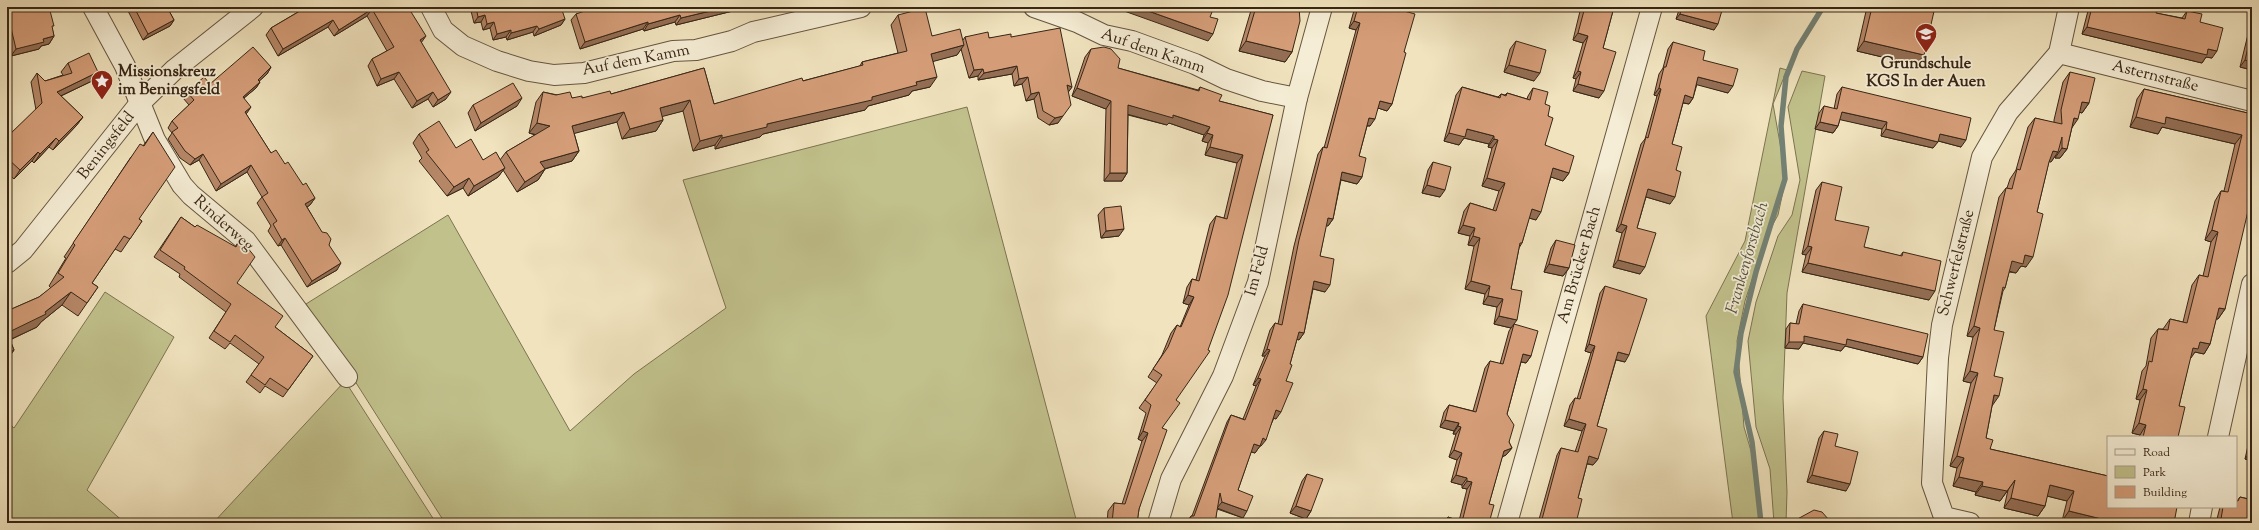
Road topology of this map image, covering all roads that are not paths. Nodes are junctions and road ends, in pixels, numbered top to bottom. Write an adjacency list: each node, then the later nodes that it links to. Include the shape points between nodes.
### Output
1 (93, 7): 12 (street, Rinderweg, via 125,66)
2 (253, 7): 12 (street, Beningsfeld, via 175,69)
3 (431, 7): 4 (street, Auf dem Kamm, via 443,30 463,46 528,71 554,75 584,73 673,52 696,50 732,41 753,32)
4 (861, 7)
5 (1034, 7): 10 (street, Auf dem Kamm, via 1077,22 1104,35 1132,41 1195,64 1226,79 1262,91)
6 (1322, 7): 10 (street, Im Feld)
7 (1652, 7): 19 (street, Am Brücker Bach)
8 (2069, 7): 9 (street, Schwerfelstraße)
9 (2058, 53): 11 (street, Asternstraße); 20 (street, Schwerfelstraße, via 2008,112 1982,157 1942,325 1932,483 1944,517)
10 (1297, 98): 18 (street, Im Feld, via 1258,282 1223,376 1171,479)
11 (2252, 101)
12 (140, 103): 13 (street, Beningsfeld, via 23,250); 15 (street, Rinderweg, via 155,140 182,185 246,241)
13 (7, 263)
14 (2252, 284): 16 (street)
15 (347, 377)
16 (2218, 436)
17 (2202, 508): 21 (street)
18 (1158, 523)
19 (1507, 523)
20 (1970, 523)
21 (2199, 523)

